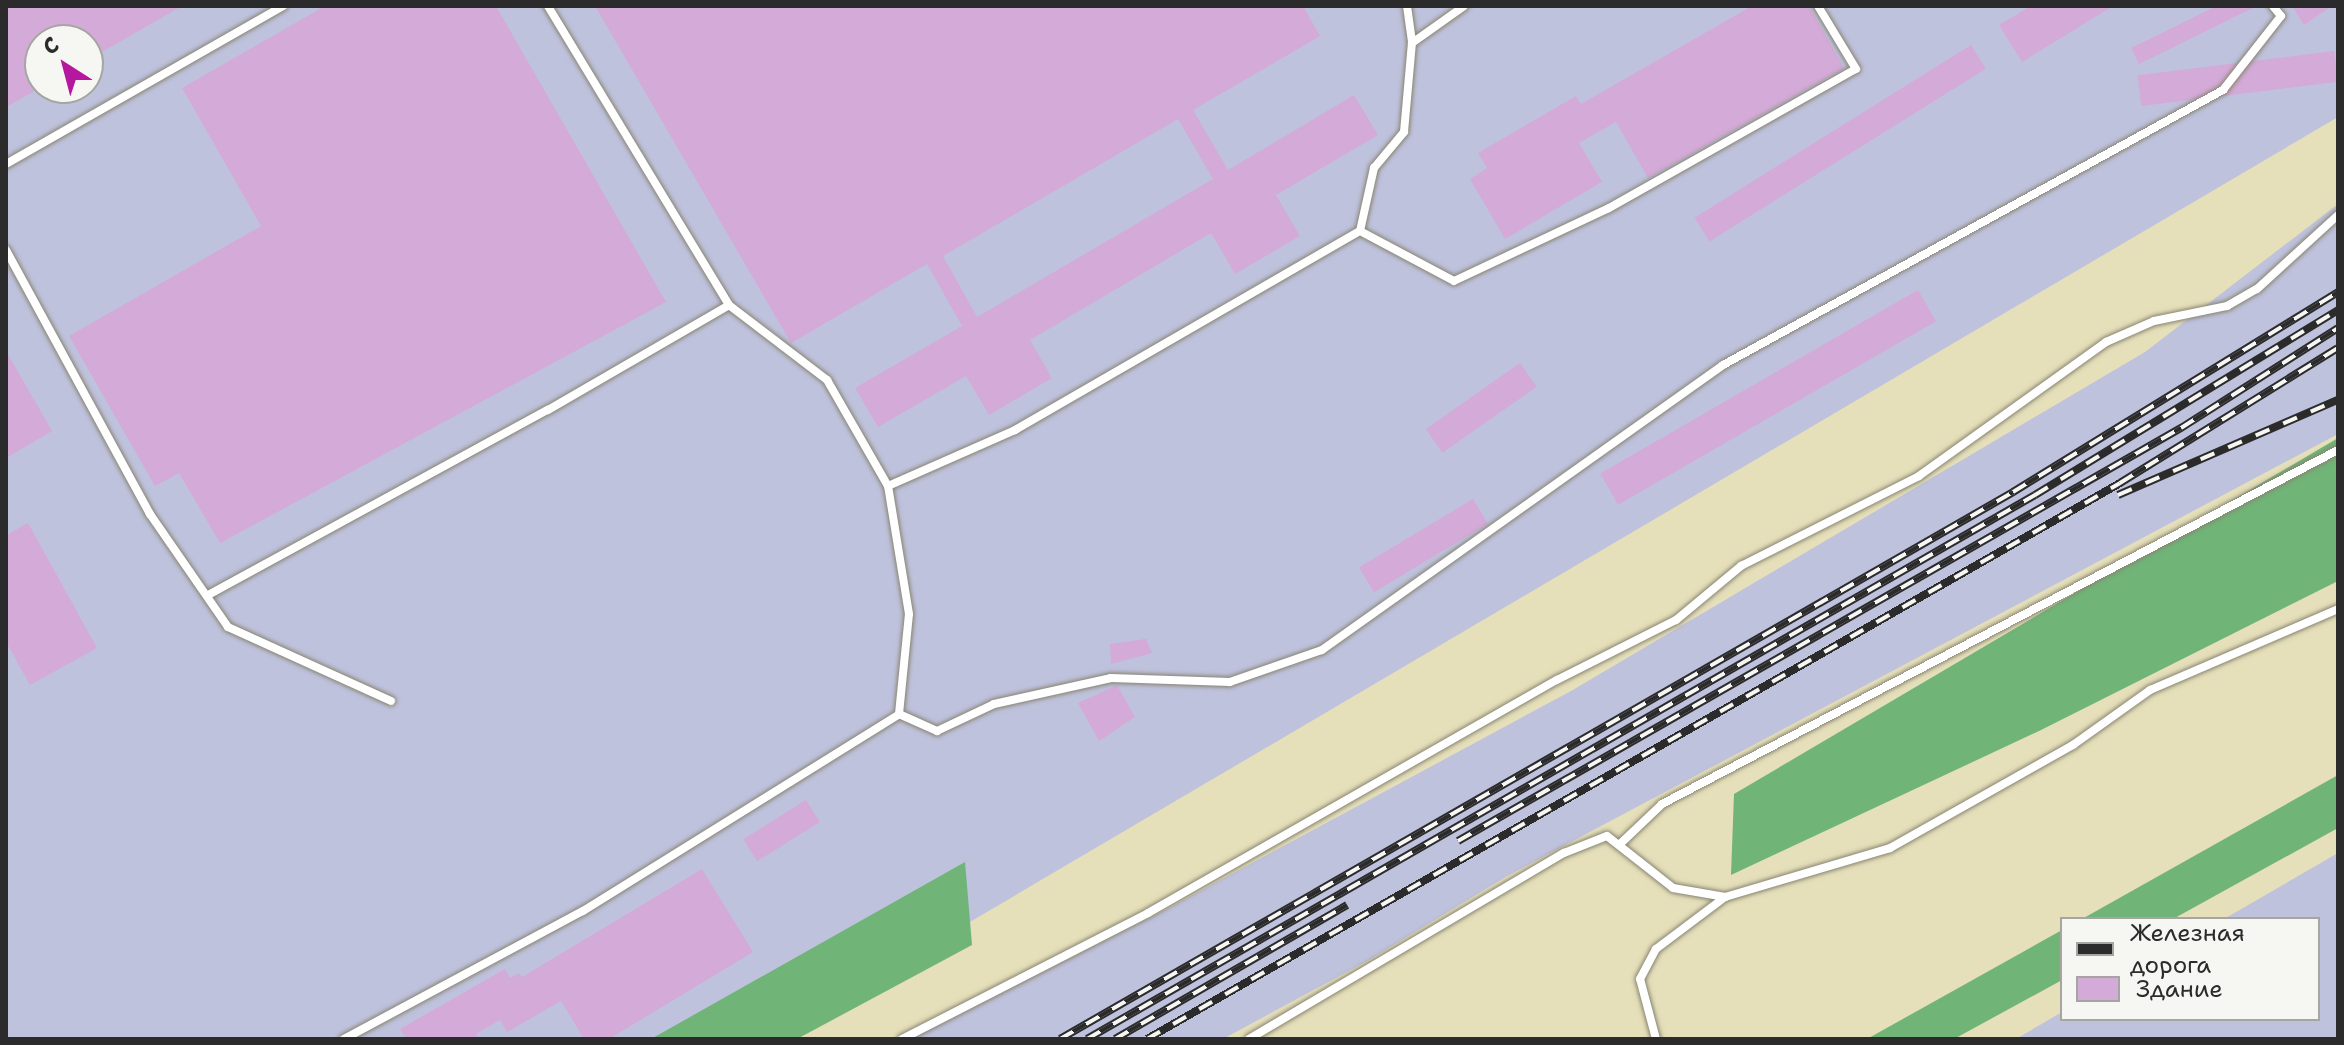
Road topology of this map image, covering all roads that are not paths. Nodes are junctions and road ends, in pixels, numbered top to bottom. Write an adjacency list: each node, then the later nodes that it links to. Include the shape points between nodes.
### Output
1 (283, 6): 8 (lane)
2 (548, 6): 12 (lane)
3 (1407, 6): 7 (lane)
4 (1464, 6): 7 (lane)
5 (1818, 6): 10 (lane, via 1856,69 1609,208 1454,281)
6 (2273, 6): 18 (lane, via 2281,16 2223,90 1723,365 1322,650 1230,682 1111,678 994,704 937,731)
7 (1412, 43): 10 (lane, via 1404,132 1374,168)
8 (6, 164)
9 (2338, 215): 22 (lane, via 2257,289 2227,306 2154,321 2106,342 1919,476 1741,566 1676,620 1557,680 1148,913)
10 (1360, 231): 14 (lane, via 1015,430)
11 (6, 250): 15 (lane, via 150,514)
12 (729, 305): 14 (lane, via 827,380); 15 (lane)
13 (2338, 450): 19 (lane, via 1662,804)
14 (888, 486): 18 (lane, via 909,614)
15 (208, 595): 17 (lane, via 228,627)
16 (2338, 609): 20 (lane, via 2150,690 2073,745 1890,848)
17 (391, 701)
18 (899, 714): 21 (lane, via 583,911)
19 (1619, 845): 20 (lane, via 1673,888); 23 (lane, via 1607,836 1564,853)
20 (1725, 897): 24 (lane, via 1656,949 1640,979)
21 (344, 1039)
22 (902, 1039)
23 (1249, 1039)
24 (1656, 1039)

